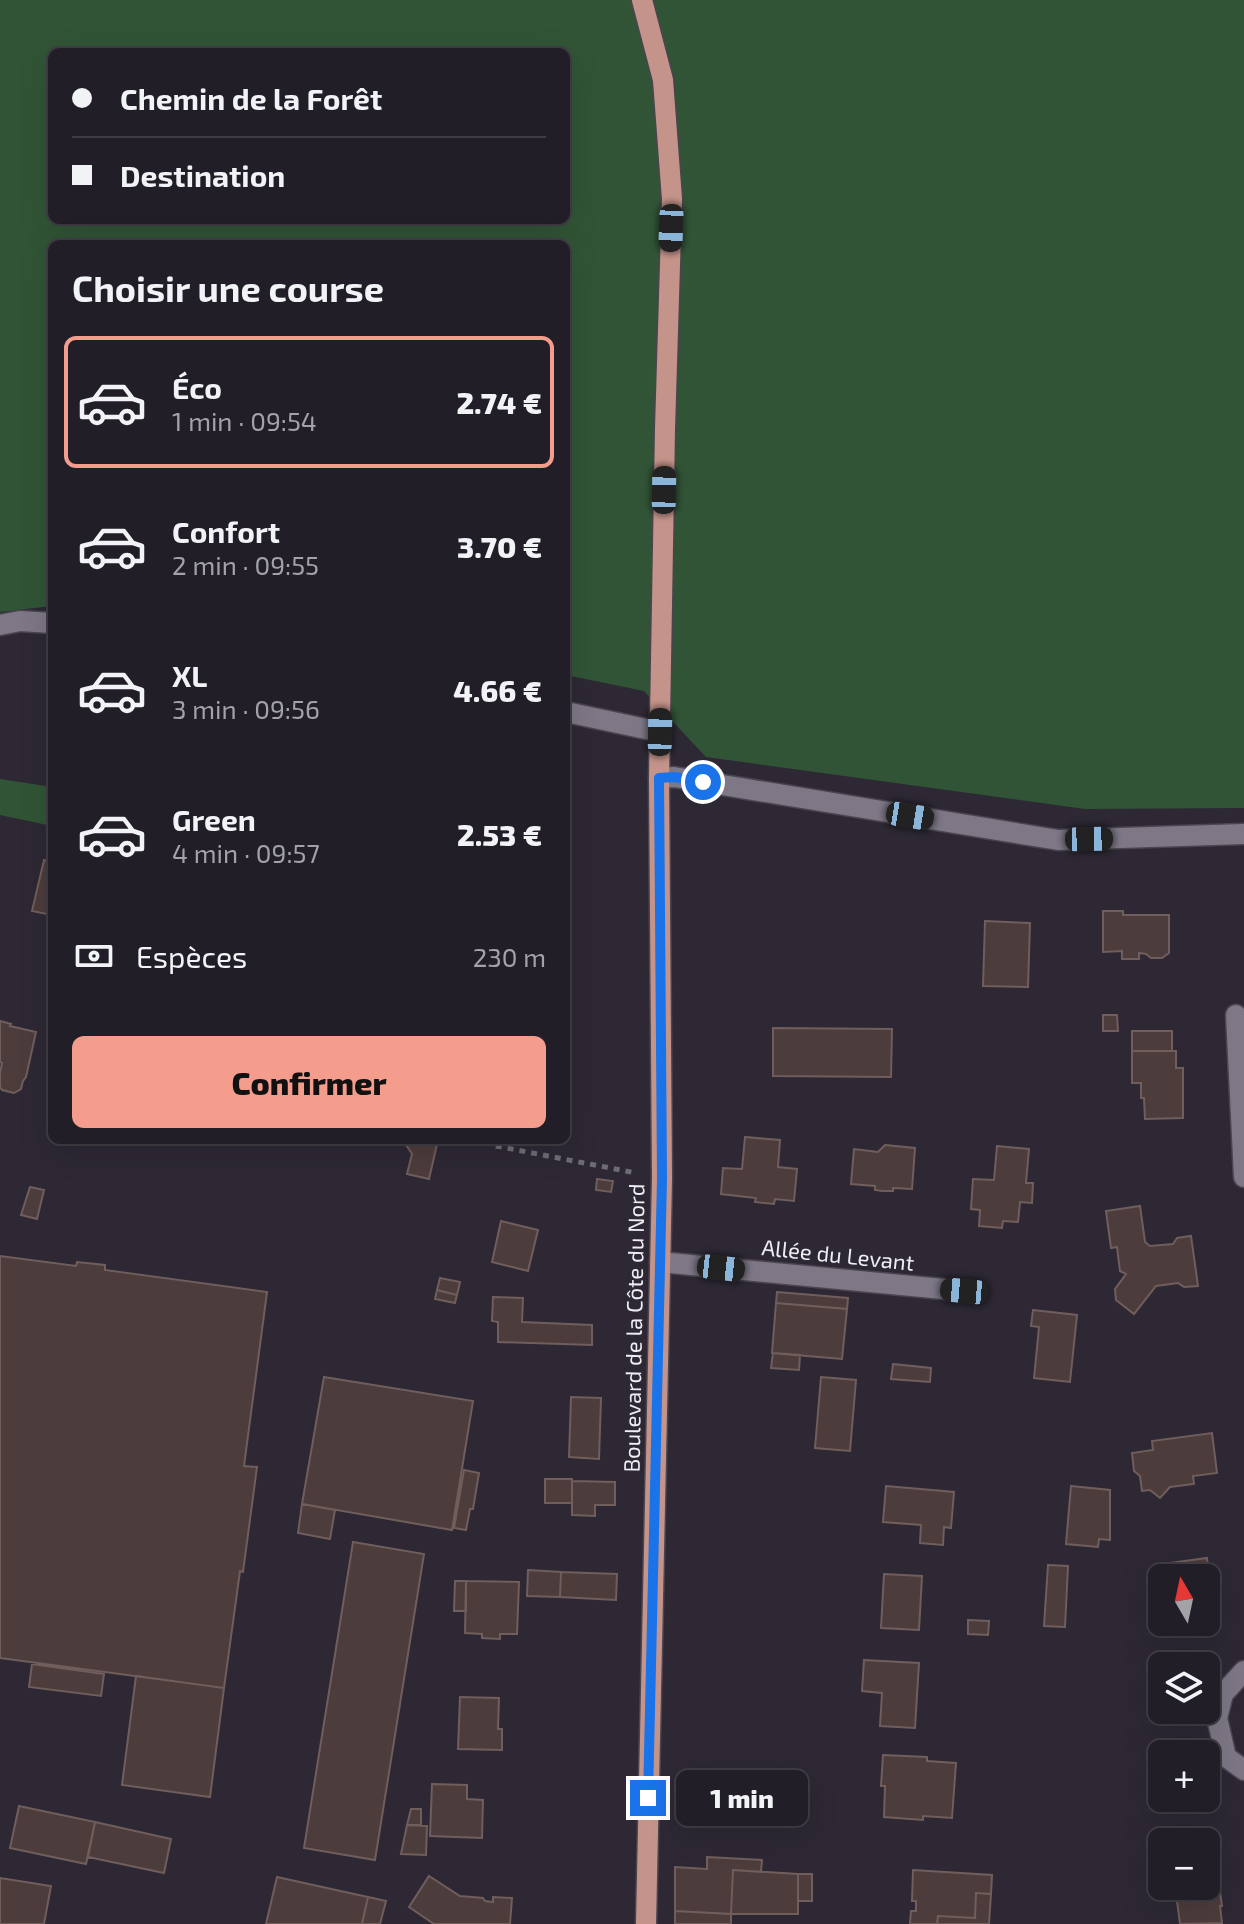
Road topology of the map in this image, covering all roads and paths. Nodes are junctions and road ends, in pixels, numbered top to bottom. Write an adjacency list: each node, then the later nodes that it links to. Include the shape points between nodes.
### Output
1 (642, 0): 5 (main road, Boulevard de la Côte du Nord, via 663,80 672,199)
2 (48, 623): 3 (street)
3 (0, 625)
4 (570, 713): 5 (street)
5 (660, 732): 6 (main road, Boulevard de la Côte du Nord)
6 (659, 778): 7 (street, via 1058,840); 11 (main road, Boulevard de la Côte du Nord)
7 (1244, 834)
8 (1236, 1015): 10 (street)
9 (490, 1144): 11 (path)
10 (1244, 1177)
11 (662, 1178): 12 (main road, Boulevard de la Côte du Nord)
12 (660, 1262): 13 (street, Allée du Levant); 16 (main road, Boulevard de la Côte du Nord)
13 (964, 1291)
14 (1244, 1671): 15 (street, via 1223,1694 1217,1718 1226,1757)
15 (1244, 1770)
16 (646, 1924)

